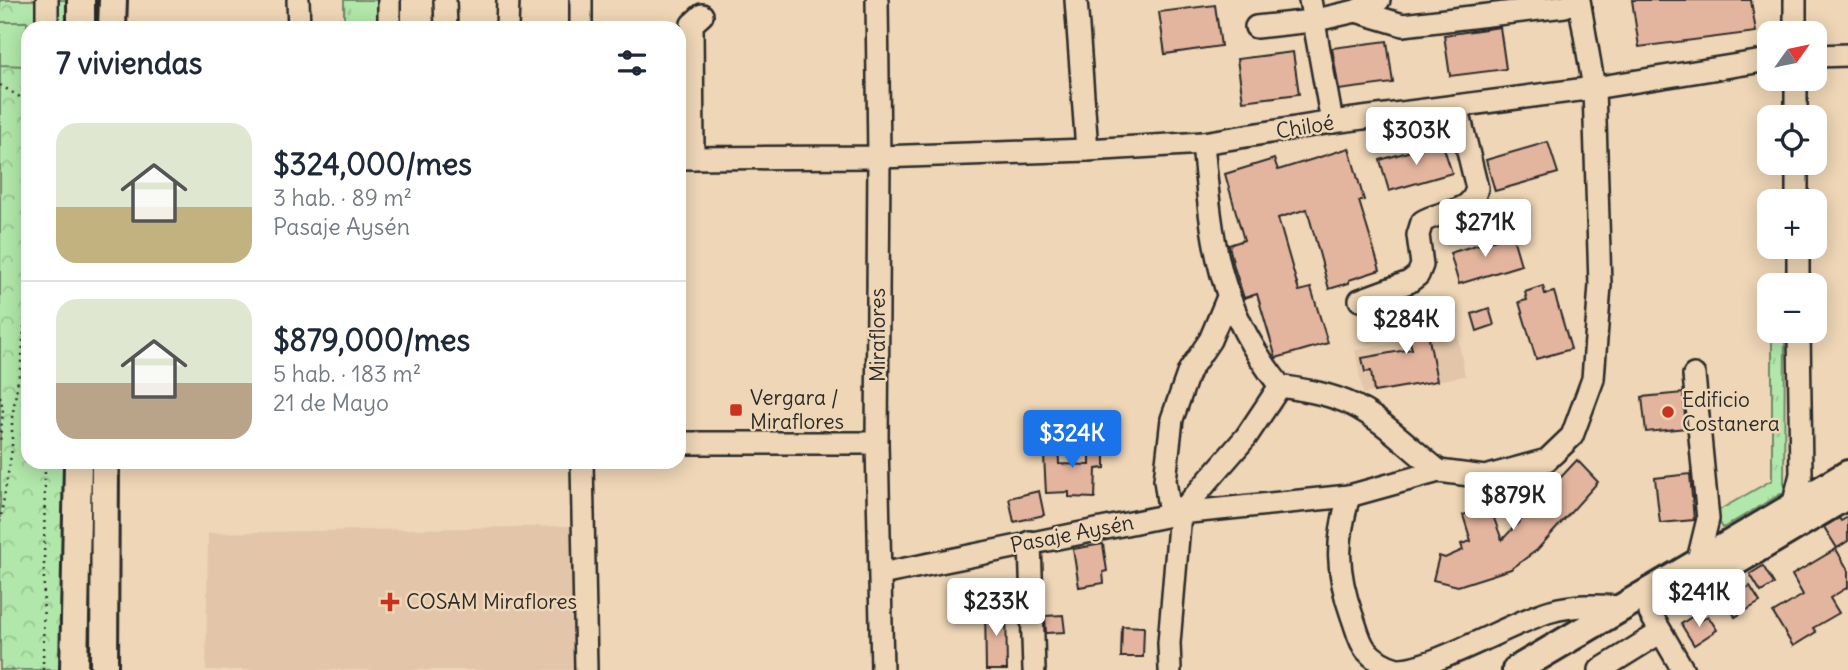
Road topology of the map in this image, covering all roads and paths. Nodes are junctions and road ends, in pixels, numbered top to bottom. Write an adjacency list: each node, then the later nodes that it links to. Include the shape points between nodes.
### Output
1 (47, 0): 17 (street)
2 (81, 0): 18 (main road)
3 (113, 0): 19 (main road)
4 (298, 0): 20 (street)
5 (389, 0): 21 (street)
6 (445, 0): 22 (street)
7 (508, 0): 23 (street)
8 (581, 0): 24 (street)
9 (877, 0): 37 (street, Miraflores)
10 (1076, 0): 36 (street)
11 (1379, 0): 15 (street)
12 (1579, 0): 15 (street, via 1565,6 1403,25); 31 (street)
13 (1795, 0): 25 (street)
14 (1311, 11): 15 (street); 26 (street); 34 (street)
15 (1356, 11)
16 (702, 15): 38 (street, via 692,24)
17 (47, 21)
18 (81, 21)
19 (112, 21)
20 (299, 21)
21 (389, 21)
22 (446, 21)
23 (508, 21)
24 (581, 21)
25 (1795, 21)
26 (1256, 27)
27 (1848, 55): 28 (street)
28 (1827, 56)
29 (1757, 62): 31 (street, Chiloé)
30 (0, 85): 32 (path)
31 (1594, 88): 33 (street, Chiloé); 53 (street, via 1599,298 1593,379 1572,436 1547,460 1485,477)
32 (21, 98)
33 (1457, 106): 34 (street, Chiloé); 40 (street, via 1477,188 1473,199 1463,208 1422,222 1418,235 1422,265 1414,279)
34 (1332, 122): 35 (street, Chiloé)
35 (1203, 143): 36 (street, Chiloé); 39 (street, via 1210,225)
36 (1087, 150): 37 (street, Chiloé)
37 (879, 157): 38 (street, Chiloé); 48 (street, Miraflores)
38 (686, 158)
39 (1228, 297): 44 (street, via 1239,325); 58 (street, via 1210,340 1189,372 1172,419 1165,470)
40 (1360, 300)
41 (1799, 343): 54 (street)
42 (21, 362): 60 (path)
43 (1694, 375): 59 (street)
44 (1280, 386): 53 (street, via 1351,404 1376,418); 58 (street, via 1246,437)
45 (0, 396): 46 (path)
46 (0, 442)
47 (686, 443): 48 (street)
48 (877, 443): 64 (street, Miraflores)
49 (46, 469): 66 (path)
50 (78, 469): 67 (main road)
51 (106, 469): 68 (main road)
52 (582, 469): 69 (street)
53 (1438, 471): 56 (street, Pasaje Aysén)
54 (1801, 474): 55 (street); 57 (street)
55 (1841, 485): 57 (main road); 65 (main road)
56 (1349, 496): 58 (street, Pasaje Aysén); 65 (street, via 1338,556 1346,599 1364,648 1379,662 1400,670 1433,664 1550,611 1584,605)
57 (1793, 506): 61 (main road)
58 (1175, 514): 62 (street, Pasaje Aysén); 72 (street)
59 (1708, 519): 61 (street); 63 (street)
60 (0, 522)
61 (1737, 540): 63 (main road)
62 (1030, 542): 64 (street, Pasaje Aysén); 71 (street)
63 (1697, 564): 65 (main road)
64 (881, 574): 70 (street, Miraflores)
65 (1646, 617): 73 (main road); 74 (main road); 75 (street); 76 (street)
66 (43, 670)
67 (74, 670)
68 (104, 670)
69 (586, 670)
70 (882, 670)
71 (1034, 670)
72 (1170, 670)
73 (1516, 670)
74 (1551, 670)
75 (1600, 670)
76 (1683, 670)

